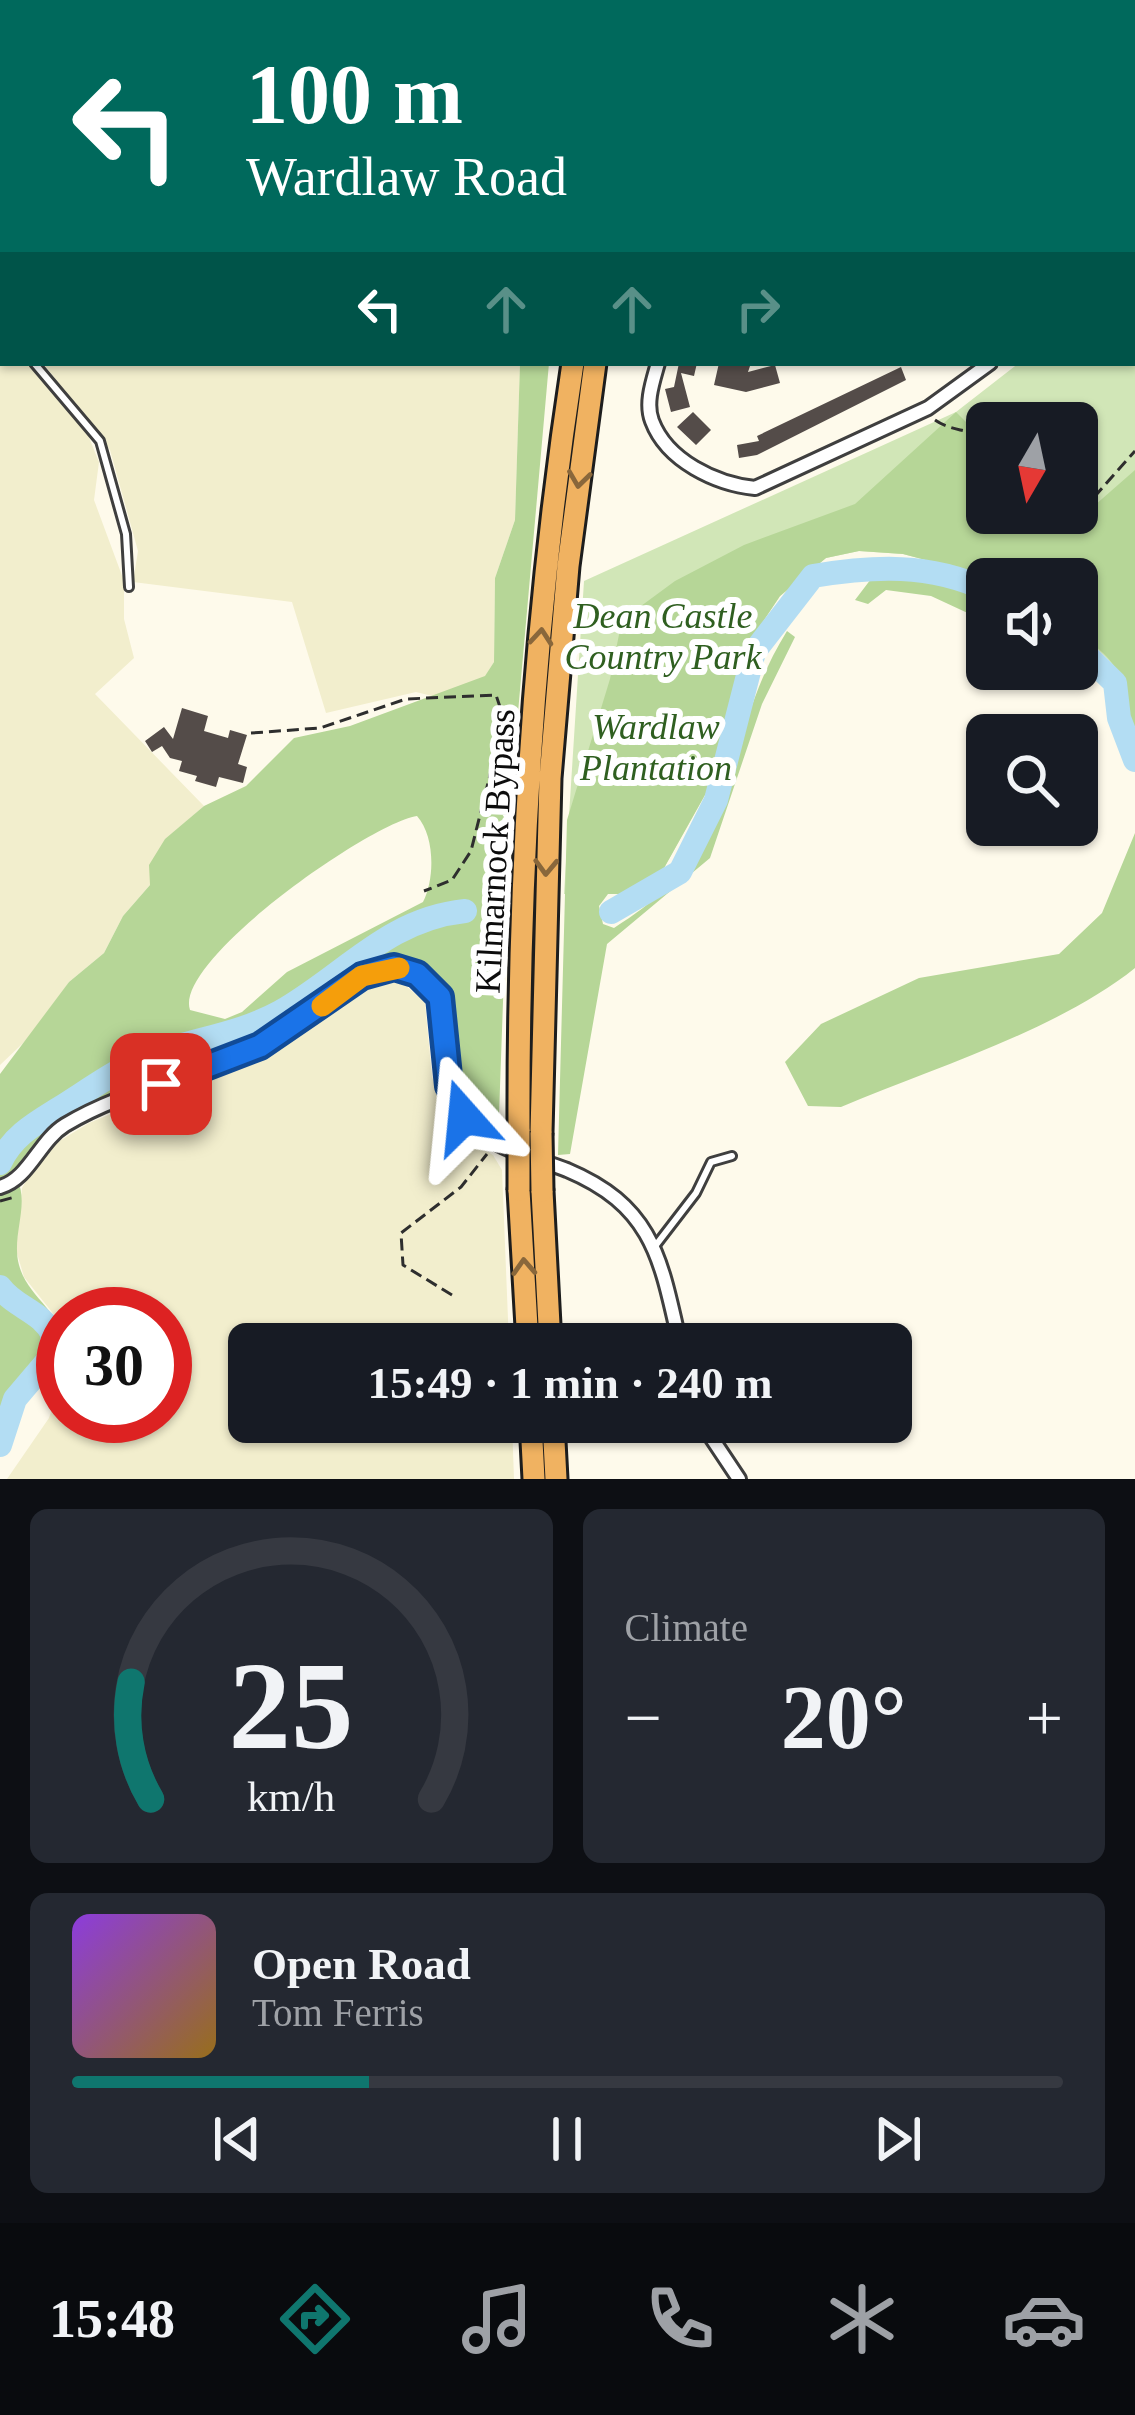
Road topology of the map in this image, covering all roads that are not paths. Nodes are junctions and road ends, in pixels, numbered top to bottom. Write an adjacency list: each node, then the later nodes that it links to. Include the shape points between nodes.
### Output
1 (37, 366): 10 (lane, via 100,441 125,534)
2 (558, 366): 9 (highway)
3 (573, 366): 9 (highway, Kilmarnock Bypass)
4 (595, 366): 8 (highway, Kilmarnock Bypass)
5 (604, 366): 8 (highway)
6 (657, 366): 7 (street, via 652,421 670,448 726,485 755,488 928,408)
7 (986, 366)
8 (589, 407): 11 (highway, Kilmarnock Bypass, one-way to 11, via 550,778)
9 (561, 447): 11 (highway, Kilmarnock Bypass, one-way to 9, via 525,821)
10 (129, 587)
11 (530, 1132): 14 (highway, Kilmarnock Bypass, bridge)
12 (732, 1156): 15 (lane, via 711,1162)
13 (0, 1187): 15 (street, via 58,1129 91,1110 260,1046 362,976 394,967 417,974 440,997 452,1096 472,1126 601,1190)
14 (531, 1191): 16 (highway, Kilmarnock Bypass, one-way to 14); 17 (highway, Kilmarnock Bypass)
15 (656, 1245): 18 (street)
16 (528, 1323)
17 (547, 1323)
18 (675, 1323)
19 (532, 1443): 22 (highway)
20 (554, 1443): 23 (highway)
21 (715, 1443): 24 (street)
22 (534, 1479)
23 (556, 1479)
24 (739, 1479)

